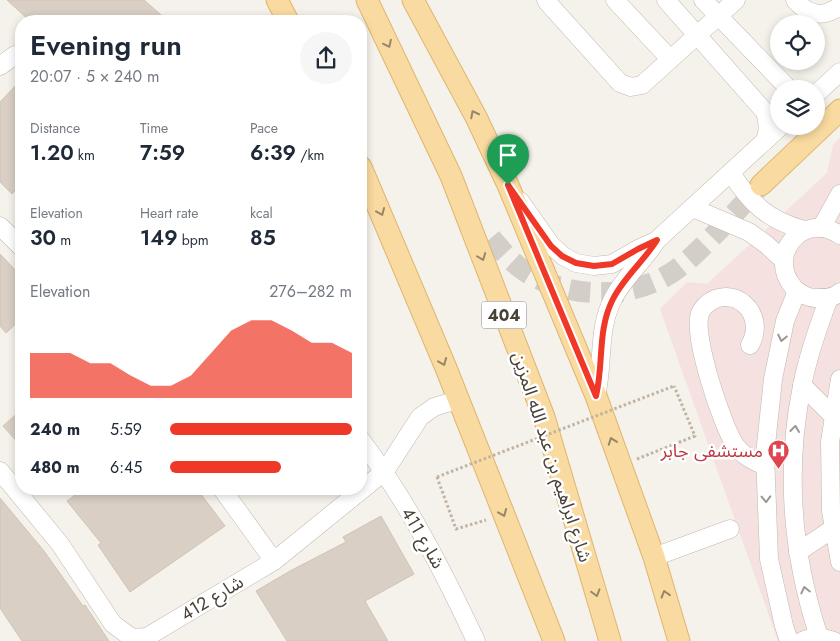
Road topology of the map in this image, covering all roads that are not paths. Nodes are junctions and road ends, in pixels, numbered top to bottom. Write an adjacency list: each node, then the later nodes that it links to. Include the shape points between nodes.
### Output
1 (277, 0): 11 (main road)
2 (368, 0): 24 (main road, شارع ابراهيم بن عبد الله المزين / 404, one-way to 24)
3 (413, 0): 26 (main road, one-way to 3, via 476,117)
4 (546, 0): 15 (street, via 620,84 630,87 642,85)
5 (615, 0): 15 (street)
6 (666, 0): 13 (street)
7 (703, 0): 12 (street)
8 (736, 0): 12 (street)
9 (796, 0): 10 (street, via 813,13 826,14)
10 (840, 6)
11 (285, 15)
12 (718, 16): 13 (street); 18 (street)
13 (698, 35): 15 (street); 22 (street, via 765,112 768,122)
14 (15, 55): 16 (street)
15 (670, 60)
16 (0, 66)
17 (840, 72): 19 (street)
18 (780, 80)
19 (825, 86)
20 (840, 110): 27 (main road)
21 (771, 135): 22 (street)
22 (765, 141): 23 (street)
23 (731, 173): 29 (street); 31 (street, via 751,202 763,212 776,220)
24 (451, 176): 33 (main road); 64 (main road, شارع ابراهيم بن عبد الله المزين / 404, one-way to 64, via 544,418)
25 (367, 181): 43 (main road, one-way to 43)
26 (508, 185): 34 (street, via 551,246 576,263 612,264); 42 (main road)
27 (761, 185)
28 (840, 194): 31 (street)
29 (692, 208): 34 (street); 36 (street, via 749,232)
30 (0, 226): 35 (street)
31 (813, 229): 32 (street, via 834,231); 36 (street, via 794,238)
32 (840, 235)
33 (491, 238)
34 (657, 240): 42 (street, via 648,255 621,284 606,314)
35 (15, 241)
36 (783, 260): 37 (street, via 789,282)
37 (797, 291): 38 (street, via 812,299); 46 (street, one-way to 46, via 785,322 773,379)
38 (836, 296): 41 (street, via 809,356)
39 (750, 345): 46 (street, via 756,328 752,311 740,300 730,297 717,298 707,304 700,314 699,338 720,412 745,457)
40 (840, 379): 44 (street)
41 (802, 385): 44 (street); 56 (street, one-way to 41, via 792,468)
42 (596, 396): 57 (main road, one-way to 42)
43 (458, 400): 48 (street, شارع 412, via 434,407 420,417); 63 (main road, one-way to 63)
44 (834, 417): 54 (street, via 830,442)
45 (367, 448): 48 (street, شارع 411)
46 (765, 466): 66 (street, one-way to 66, via 769,559)
47 (0, 470): 50 (street, شارع 412)
48 (385, 471): 49 (street, شارع 412); 62 (street, شارع 411, via 439,563)
49 (367, 486)
50 (15, 488)
51 (20, 495): 58 (street, شارع 412, via 60,544 113,624 132,638 147,637)
52 (226, 495): 58 (street)
53 (355, 495): 58 (street, شارع 412)
54 (834, 528): 56 (street); 59 (street)
55 (730, 529): 57 (street)
56 (798, 552): 61 (street, one-way to 56, via 807,595)
57 (654, 557): 65 (main road, one-way to 57)
58 (274, 561)
59 (840, 562)
60 (840, 639): 61 (street)
61 (829, 640): 67 (street, via 809,638)
62 (476, 641)
63 (554, 641)
64 (610, 641)
65 (679, 641)
66 (789, 641)
67 (802, 641)

